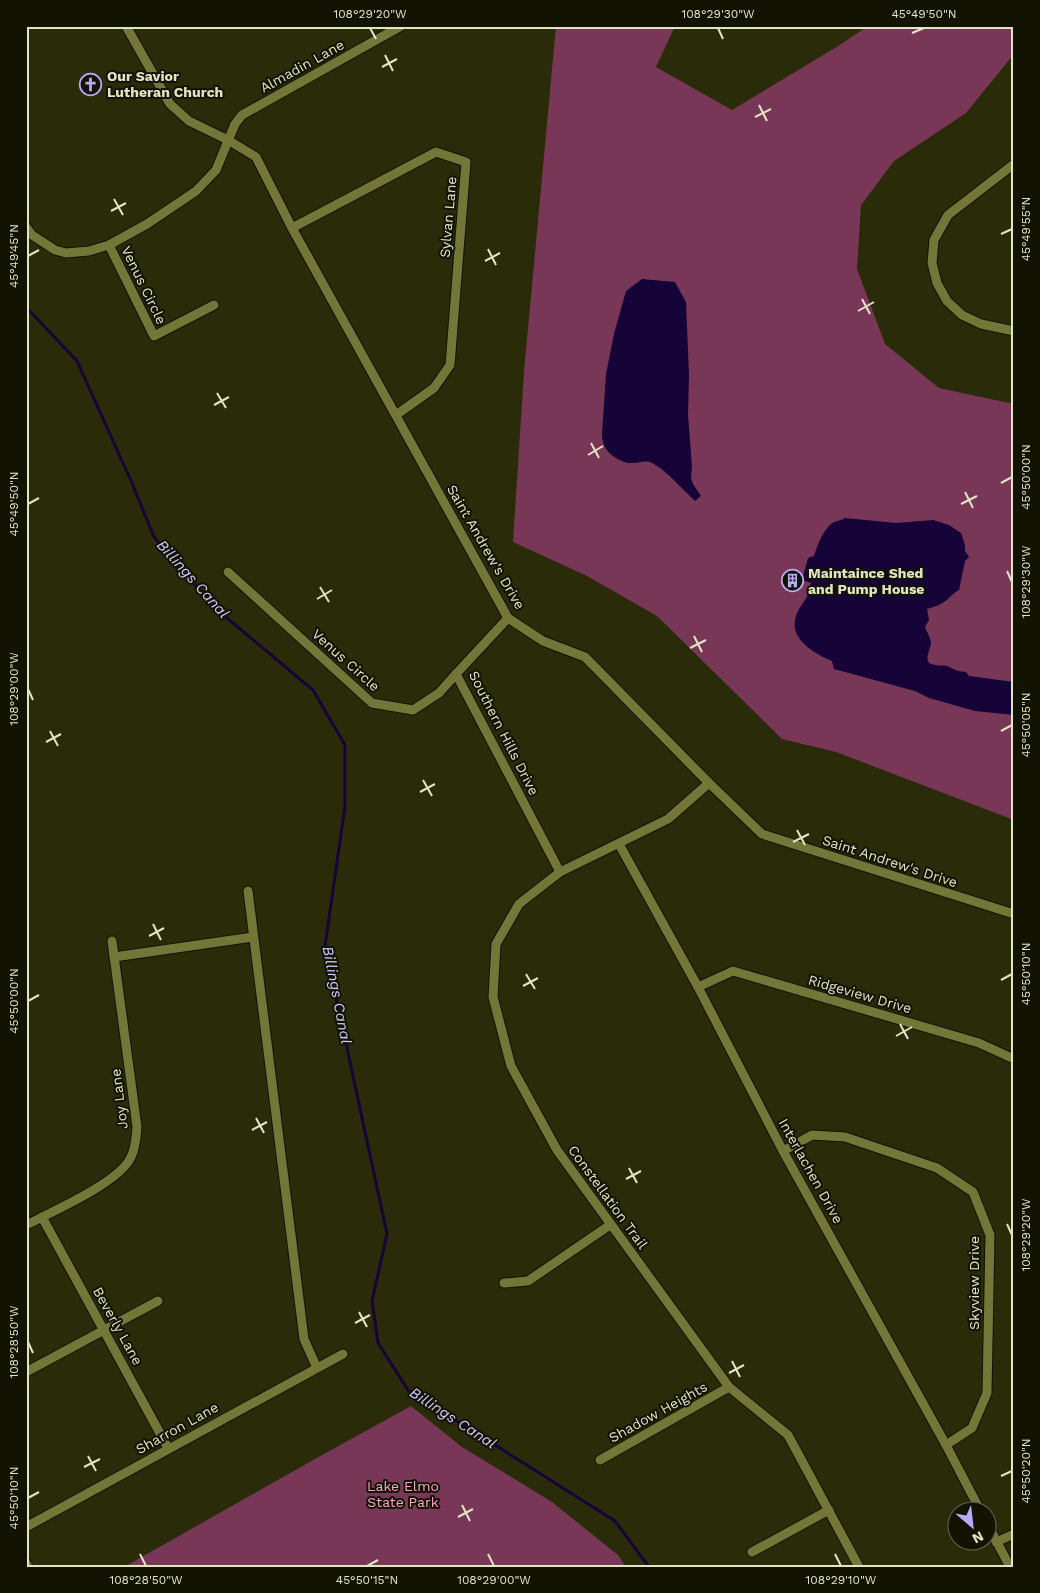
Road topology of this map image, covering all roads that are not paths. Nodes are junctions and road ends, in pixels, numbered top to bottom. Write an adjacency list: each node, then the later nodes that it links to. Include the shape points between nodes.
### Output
1 (126, 26): 3 (street, Saint Andrew's Drive, via 170,104 189,121)
2 (402, 26): 3 (street, Almadin Lane, via 242,115)
3 (228, 140): 6 (street, Saint Andrew's Drive, via 256,157); 7 (street, Almadin Lane, via 216,170 196,191)
4 (1013, 167): 9 (street, via 948,215 934,240 932,263 937,283 947,301 962,315 981,324)
5 (26, 227): 7 (street, Almadin Lane, via 32,235 66,254)
6 (292, 228): 10 (street, Saint Andrew's Drive); 10 (street, Sylvan Lane, via 436,152 466,162 450,365 434,388)
7 (109, 245): 8 (street, Venus Circle, via 154,336)
8 (214, 305)
9 (1014, 331)
10 (396, 415): 12 (street, Saint Andrew's Drive)
11 (228, 572): 13 (street, Venus Circle, via 372,703 413,710 439,693)
12 (508, 618): 13 (street, Southern Hills Drive); 14 (street, Saint Andrew's Drive, via 543,641 585,657)
13 (456, 674): 16 (street, Southern Hills Drive)
14 (709, 783): 15 (street, Constellation Trail, via 668,819); 18 (street, Saint Andrew's Drive, via 762,834)
15 (619, 844): 16 (street, Constellation Trail); 22 (street, Interlachen Drive)
16 (560, 872): 27 (street, Constellation Trail, via 519,904 496,944 493,997 511,1066 557,1150)
17 (248, 891): 19 (street)
18 (1014, 914)
19 (254, 937): 21 (street); 32 (street, via 304,1340)
20 (112, 941): 21 (street, Joy Lane)
21 (114, 957): 25 (street, Joy Lane, via 137,1127 136,1142 131,1158 106,1183)
22 (698, 987): 23 (street, Ridgeview Drive, via 733,971 979,1043); 24 (street, Interlachen Drive)
23 (1014, 1059)
24 (783, 1151): 35 (street, Interlachen Drive); 35 (street, Skyview Drive, via 812,1135 845,1137 937,1168 973,1192 990,1235 987,1393 972,1428)
25 (42, 1217): 26 (street, Joy Lane); 30 (street, Beverly Lane)
26 (26, 1225)
27 (610, 1225): 28 (street, via 528,1281); 34 (street, Constellation Trail)
28 (504, 1283)
29 (158, 1301): 30 (street)
30 (104, 1330): 33 (street); 36 (street, Beverly Lane)
31 (342, 1354): 32 (street, Sharron Lane)
32 (317, 1368): 36 (street, Sharron Lane)
33 (26, 1372)
34 (729, 1387): 37 (street, Shadow Heights); 39 (street, Constellation Trail, via 788,1435)
35 (946, 1446): 38 (street, Interlachen Drive)
36 (168, 1448): 40 (street, Sharron Lane)
37 (600, 1460)
38 (975, 1500)
39 (829, 1510): 44 (street); 45 (street, Constellation Trail)
40 (26, 1526)
41 (1014, 1534): 42 (street)
42 (998, 1541)
43 (998, 1546): 46 (street)
44 (752, 1552)
45 (859, 1567)
46 (1010, 1567)

